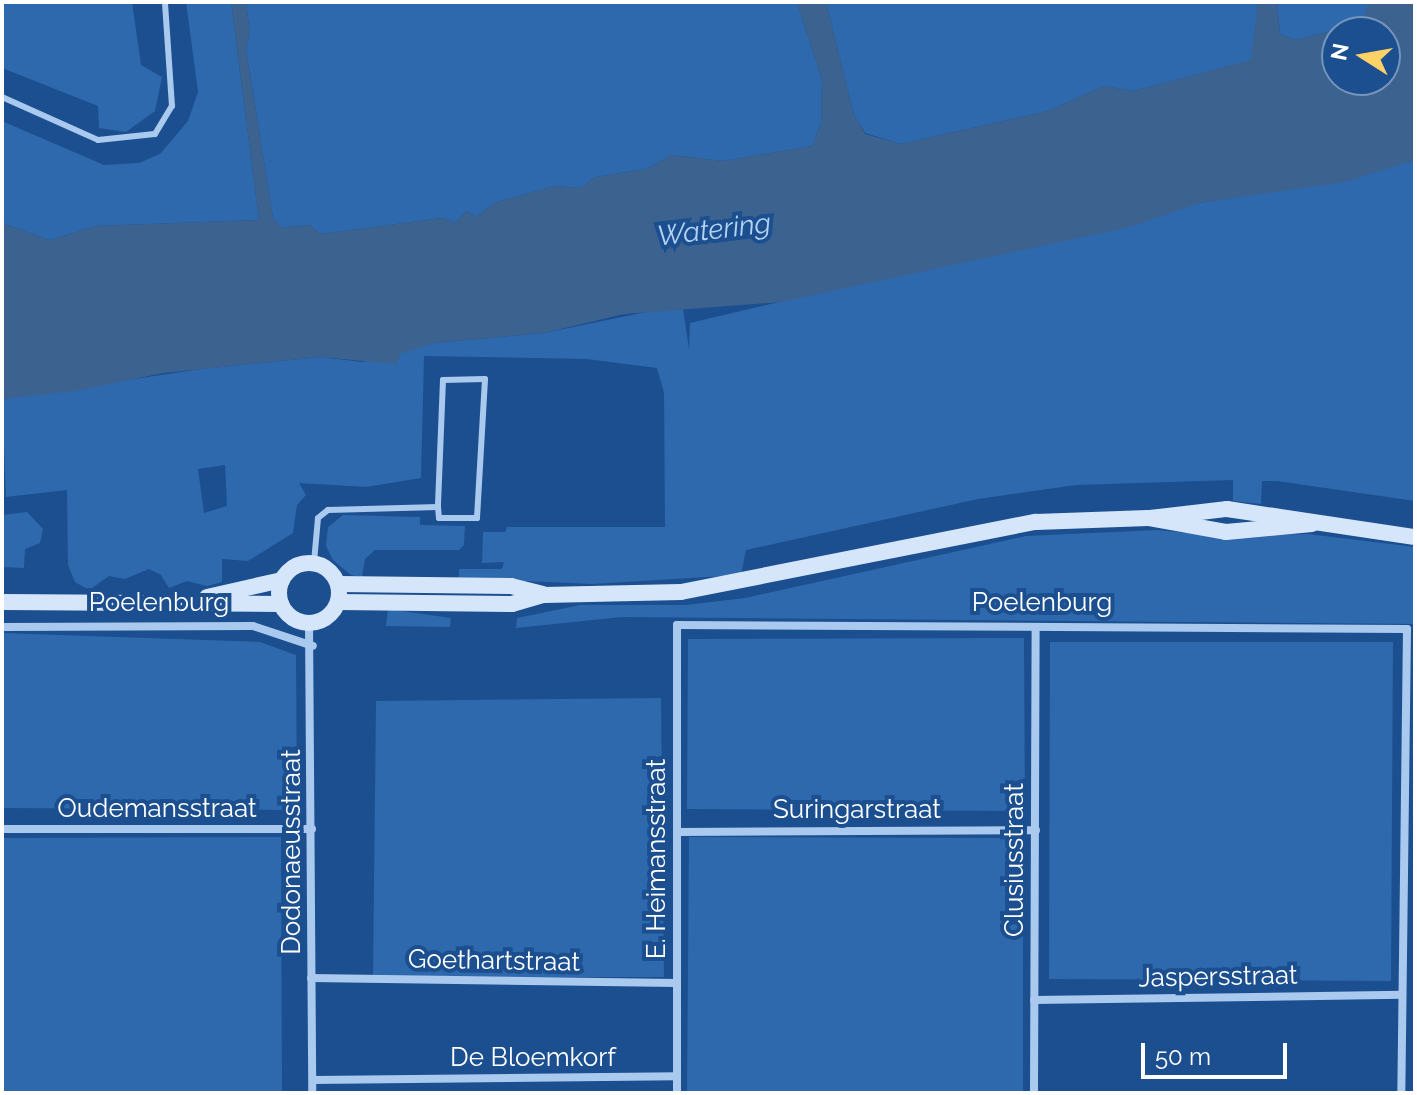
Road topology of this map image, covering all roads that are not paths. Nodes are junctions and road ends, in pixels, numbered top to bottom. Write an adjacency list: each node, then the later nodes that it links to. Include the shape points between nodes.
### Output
1 (165, 2): 2 (lane, via 172,106 155,134 98,140)
2 (2, 97)
3 (438, 507): 3 (lane, via 439,518 477,518 485,379 443,380); 5 (lane, via 328,510 318,518)
4 (1415, 537): 8 (street, via 1227,509 1036,522 681,592)
5 (314, 562): 6 (street, via 295,566); 7 (street, via 329,569)
6 (282, 580): 9 (street, Poelenburg); 12 (street)
7 (339, 584): 8 (street, via 511,586); 11 (street)
8 (544, 595): 11 (street, via 512,604)
9 (194, 601): 10 (street, Poelenburg); 12 (street, Poelenburg)
10 (2, 602)
11 (339, 602): 13 (street, via 330,615)
12 (281, 604): 13 (street, via 293,619)
13 (309, 623): 17 (street, Dodonaeusstraat)
14 (677, 625): 16 (street, Poelenburg); 21 (street, E. Heimansstraat)
15 (2, 627): 17 (street, Poelenburg, via 253,626)
16 (1036, 627): 20 (street, Clusiusstraat); 22 (street, Poelenburg, via 1407,629)
17 (313, 646): 19 (street, Dodonaeusstraat)
18 (2, 829): 19 (street, Oudemansstraat)
19 (312, 829): 24 (street, Dodonaeusstraat)
20 (1036, 830): 21 (street, Suringarstraat); 27 (street, Clusiusstraat)
21 (678, 832): 25 (street, E. Heimansstraat)
22 (1404, 838): 23 (street); 26 (street)
23 (1415, 838)
24 (311, 978): 25 (street, Goethartstraat); 29 (street, Dodonaeusstraat)
25 (677, 983): 28 (street, E. Heimansstraat)
26 (1402, 995): 27 (street, Jaspersstraat); 33 (street)
27 (1034, 1000): 32 (street, Clusiusstraat)
28 (677, 1076): 29 (street, De Bloemkorf); 31 (street, E. Heimansstraat)
29 (313, 1080): 30 (street, Dodonaeusstraat)
30 (312, 1093)
31 (677, 1093)
32 (1034, 1093)
33 (1401, 1093)

